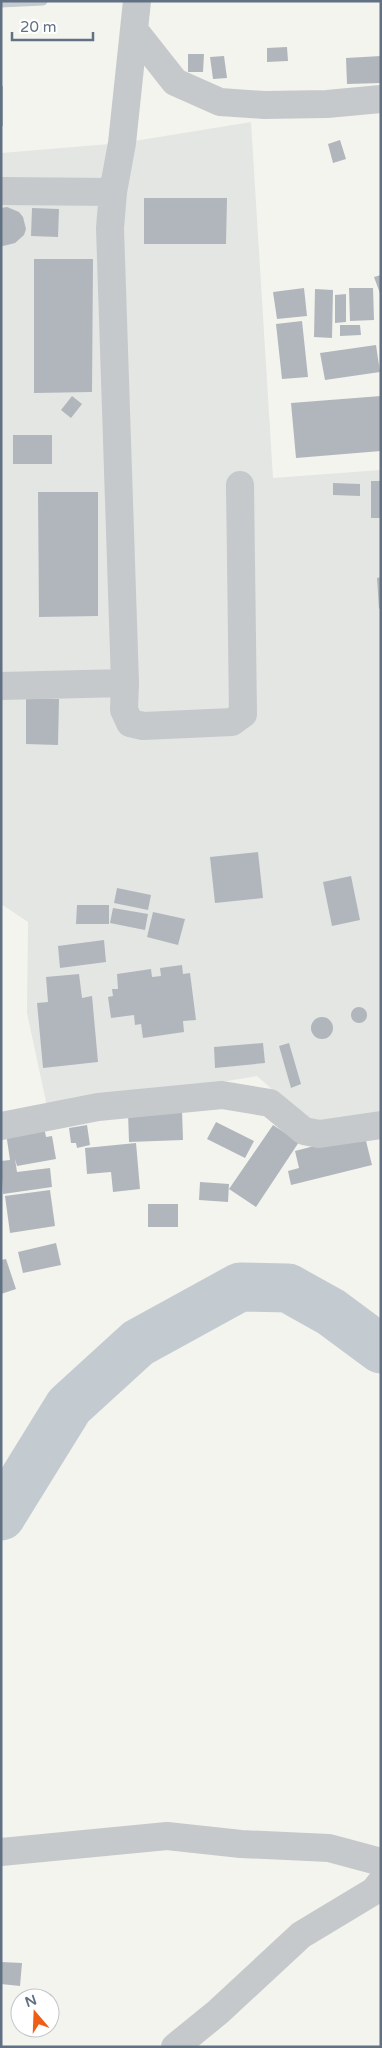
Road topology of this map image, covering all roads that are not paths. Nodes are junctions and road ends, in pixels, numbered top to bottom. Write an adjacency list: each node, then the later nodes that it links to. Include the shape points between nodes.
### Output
1 (136, 1): 2 (street)
2 (134, 30): 3 (street, via 175,82 220,102 327,104); 5 (street, via 122,143)
3 (381, 99)
4 (1, 191): 5 (street)
5 (113, 192): 7 (street, via 110,228)
6 (240, 485): 7 (street, via 243,714 232,722 143,726 130,723 124,710)
7 (125, 683): 8 (street)
8 (1, 686)
9 (381, 1125): 10 (street, via 319,1134 304,1131 270,1103 222,1095 98,1107)
10 (1, 1126)
11 (1, 1852): 12 (street, via 167,1836 241,1844 329,1848)
12 (381, 1862)
13 (381, 1882): 14 (street, via 374,1891 301,1935)
14 (175, 2047)

